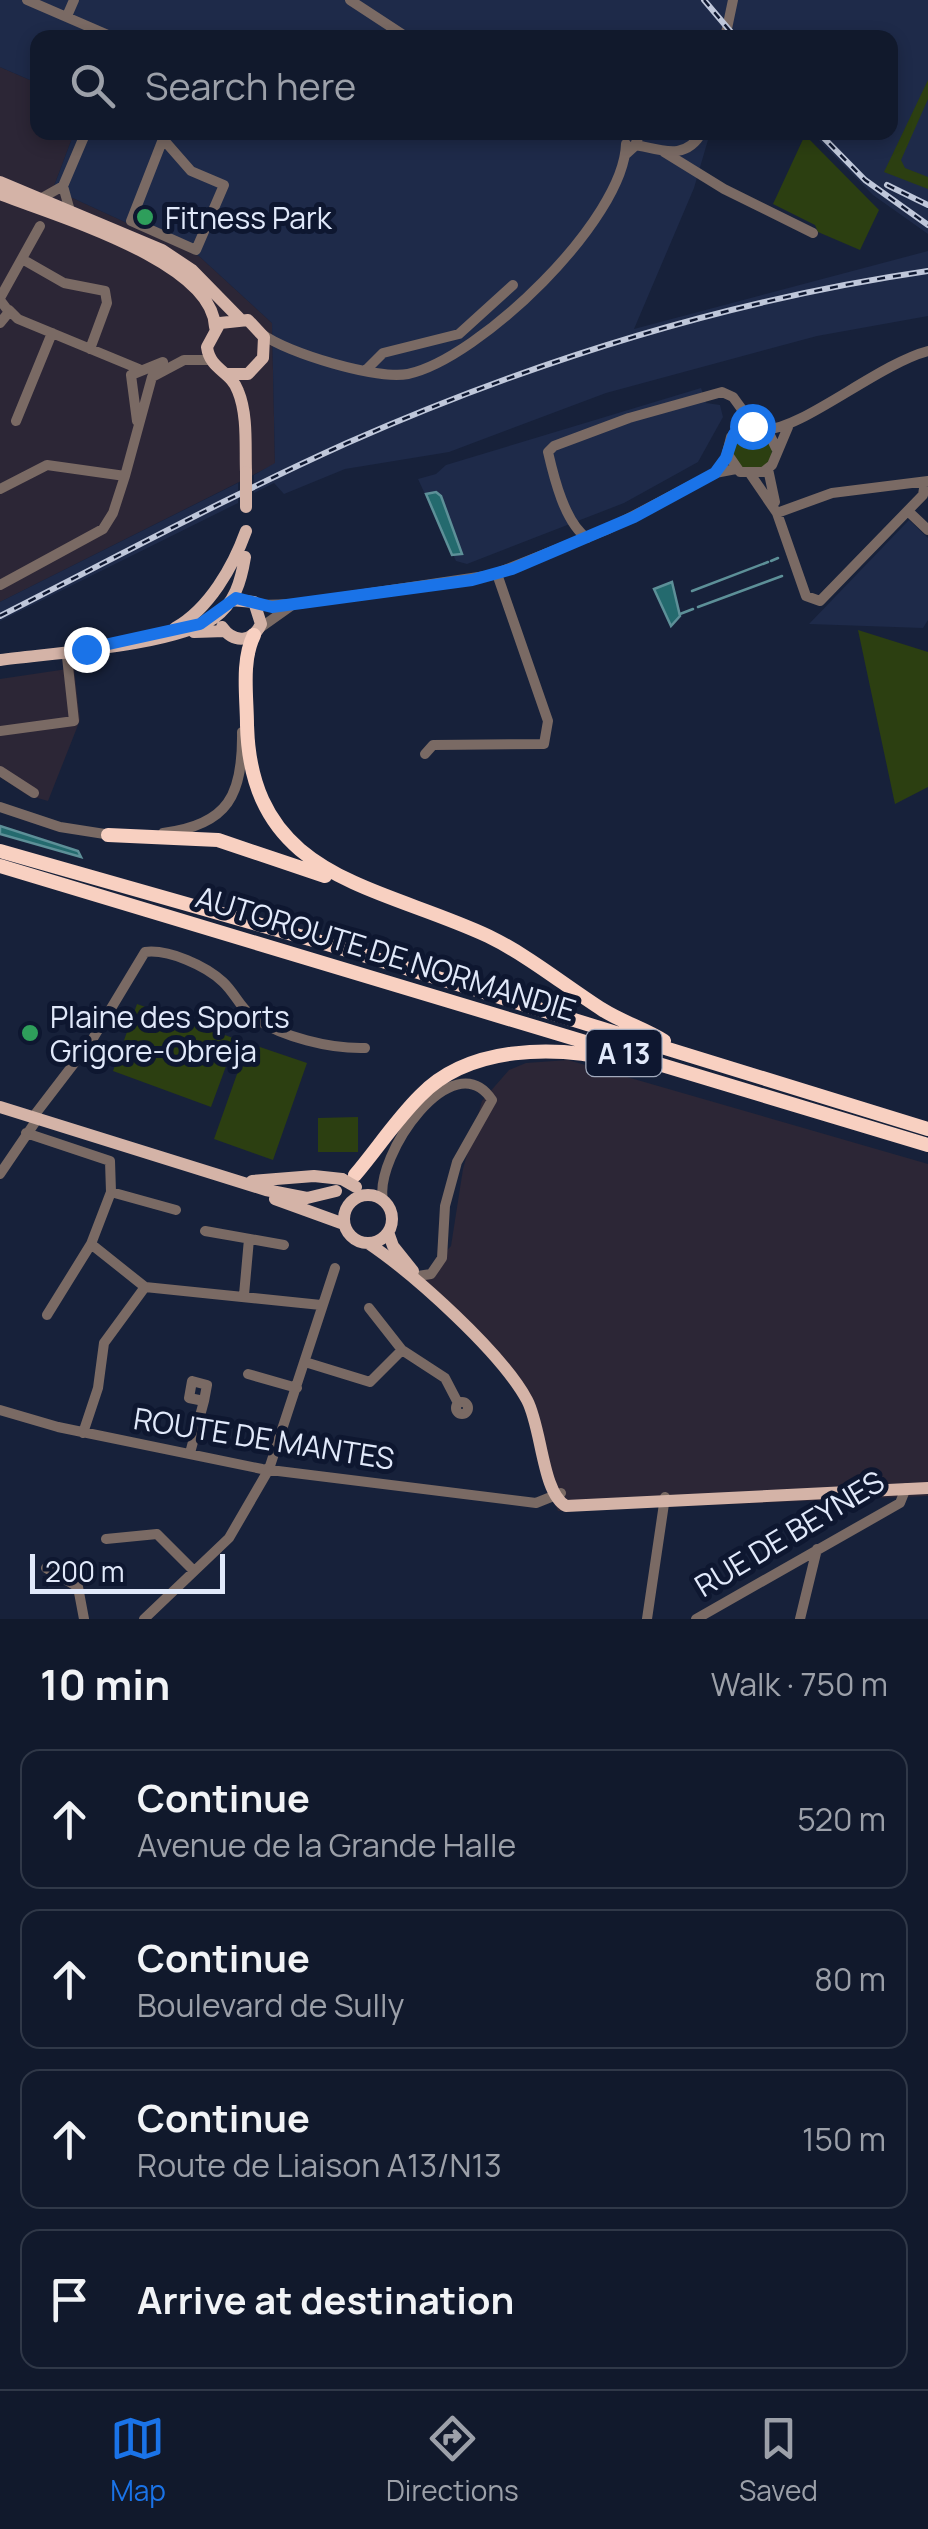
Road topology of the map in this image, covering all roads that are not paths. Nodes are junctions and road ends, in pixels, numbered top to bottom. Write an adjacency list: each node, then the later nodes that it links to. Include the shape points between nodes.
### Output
1 (27, 0): 5 (street)
2 (74, 0): 5 (street)
3 (350, 0): 7 (street)
4 (734, 0): 8 (street)
5 (67, 16): 6 (street)
6 (98, 30)
7 (396, 30)
8 (727, 30)
9 (83, 140): 20 (street)
10 (163, 140): 11 (street, via 131,220 196,250 224,186 191,171)
11 (168, 140)
12 (631, 140): 41 (street, via 602,208 567,259 464,354 428,375)
13 (634, 140): 16 (street)
14 (634, 140): 17 (street)
15 (690, 140): 16 (street)
16 (681, 148): 17 (street); 18 (street)
17 (664, 152): 18 (street)
18 (687, 166): 25 (street)
19 (0, 182): 22 (main road)
20 (64, 186): 22 (street); 23 (street)
21 (0, 194): 22 (main road)
22 (36, 203): 23 (main road); 24 (street)
23 (65, 215): 24 (street); 29 (main road, via 184,263); 31 (main road, via 177,271 211,304)
24 (40, 226): 26 (street)
25 (813, 234)
26 (22, 259): 28 (street); 33 (street, via 64,282 106,291)
27 (513, 285): 35 (street, via 460,334)
28 (6, 308): 30 (street)
29 (239, 318): 31 (main road); 32 (main road)
30 (52, 333): 33 (street); 44 (street)
31 (212, 333): 36 (main road); 39 (street, via 194,351)
32 (262, 334): 37 (main road, via 265,350); 38 (street)
33 (90, 349): 39 (street)
34 (928, 351): 45 (street, via 881,368)
35 (383, 353): 38 (street); 41 (street)
36 (210, 360): 40 (main road); 42 (street, via 184,360)
37 (257, 367): 40 (main road); 41 (street, via 288,353); 49 (main road)
38 (366, 370): 41 (street)
39 (136, 374): 42 (street); 42 (street, via 139,389); 46 (street)
40 (226, 374): 49 (main road, via 240,395)
41 (384, 377)
42 (150, 382): 46 (street)
43 (738, 408): 47 (street); 48 (street); 61 (street, via 722,392 554,446 548,456)
44 (16, 421)
45 (789, 426): 47 (street); 50 (street)
46 (138, 427): 56 (street)
47 (759, 428): 48 (street); 50 (street)
48 (737, 431): 51 (street)
49 (245, 446): 63 (main road, bridge)
50 (776, 448): 52 (street)
51 (728, 453): 53 (street); 54 (street)
52 (768, 469): 55 (street); 59 (street)
53 (736, 470): 54 (street); 55 (street)
54 (715, 473): 64 (street)
55 (752, 475): 59 (street)
56 (124, 476): 58 (street, via 48,466); 68 (street, via 104,529)
57 (927, 481): 59 (street, via 832,492); 60 (street)
58 (0, 488)
59 (775, 510): 60 (street, via 806,596 820,601)
60 (908, 511): 62 (street)
61 (572, 521): 64 (street); 65 (street)
62 (928, 530)
63 (246, 531): 66 (main road); 74 (main road, via 219,582)
64 (587, 538): 65 (street)
65 (570, 545): 67 (street)
66 (245, 557): 69 (main road); 71 (main road)
67 (496, 574): 70 (street); 78 (street, via 549,736 544,744 433,745)
68 (0, 585)
69 (255, 603): 70 (street); 71 (main road); 72 (main road)
70 (297, 604): 72 (street)
71 (227, 605): 73 (main road); 74 (main road, via 209,621)
72 (257, 631): 73 (main road); 85 (highway, via 247,669 248,744 260,800 298,850)
73 (229, 634): 75 (main road, via 199,631); 82 (street, via 241,658 242,766 232,798 194,828)
74 (163, 635): 76 (main road)
75 (67, 657): 76 (main road); 77 (street, via 72,723)
76 (0, 663)
77 (0, 731)
78 (426, 754)
79 (0, 771): 80 (street)
80 (34, 793)
81 (0, 806): 82 (street)
82 (108, 835): 85 (highway, via 227,842)
83 (0, 850): 87 (highway, AUTOROUTE DE NORMANDIE / A 13)
84 (0, 866): 89 (highway, AUTOROUTE DE NORMANDIE / A 13)
85 (373, 893): 87 (highway, via 496,940)
86 (365, 1048): 90 (street, via 268,1026 221,979 171,954 146,952)
87 (675, 1052): 94 (highway, AUTOROUTE DE NORMANDIE / A 13)
88 (483, 1062): 89 (highway, via 568,1050 655,1070); 92 (highway, via 434,1090); 100 (highway, via 430,1087)
89 (664, 1066): 96 (highway, AUTOROUTE DE NORMANDIE / A 13)
90 (49, 1099): 93 (street); 93 (street)
91 (7, 1109): 93 (main road); 95 (street)
92 (417, 1112): 102 (street, via 383,1170); 112 (street, via 440,1092 469,1083 492,1100 451,1178 441,1263 432,1274)
93 (41, 1119): 95 (street); 97 (main road)
94 (928, 1129)
95 (26, 1132): 98 (street); 101 (street, via 108,1159)
96 (928, 1145)
97 (142, 1152): 99 (main road); 104 (main road)
98 (0, 1174)
99 (229, 1178): 100 (main road); 100 (main road, via 302,1197)
100 (350, 1186): 102 (main road); 104 (main road)
101 (111, 1192): 103 (street); 109 (street)
102 (383, 1200): 106 (main road, via 391,1212)
103 (176, 1210)
104 (344, 1224): 108 (main road)
105 (205, 1231): 107 (street)
106 (388, 1232): 108 (main road); 112 (main road)
107 (249, 1239): 110 (street); 114 (street)
108 (368, 1243): 129 (main road, via 510,1373 535,1418)
109 (91, 1244): 113 (street); 117 (street)
110 (284, 1245)
111 (334, 1268): 115 (street)
112 (418, 1276): 129 (main road, via 519,1376 541,1421)
113 (145, 1288): 114 (street); 125 (street, via 104,1343)
114 (244, 1295): 115 (street)
115 (321, 1305): 119 (street)
116 (369, 1308): 118 (street)
117 (46, 1315)
118 (402, 1350): 119 (street, via 370,1382); 123 (street, via 445,1378)
119 (305, 1362): 121 (street)
120 (248, 1374): 121 (street)
121 (297, 1388): 127 (street)
122 (204, 1401): 126 (street)
123 (458, 1403)
124 (0, 1410): 125 (street, ROUTE DE MANTES)
125 (84, 1433): 126 (street, ROUTE DE MANTES)
126 (190, 1453): 127 (street, ROUTE DE MANTES)
127 (269, 1469): 129 (street, ROUTE DE MANTES, via 524,1501); 134 (street, via 233,1532)
128 (920, 1488): 130 (main road, via 809,1487); 132 (street, RUE DE BEYNES)
129 (556, 1493): 130 (main road, via 574,1508)
130 (665, 1500): 139 (street)
131 (106, 1539): 134 (street, via 157,1534)
132 (816, 1549): 140 (street, RUE DE BEYNES); 141 (street)
133 (46, 1568): 136 (street)
134 (193, 1570): 138 (street)
135 (87, 1574): 136 (street)
136 (78, 1586): 137 (street)
137 (84, 1619)
138 (144, 1619)
139 (647, 1619)
140 (696, 1619)
141 (800, 1619)

